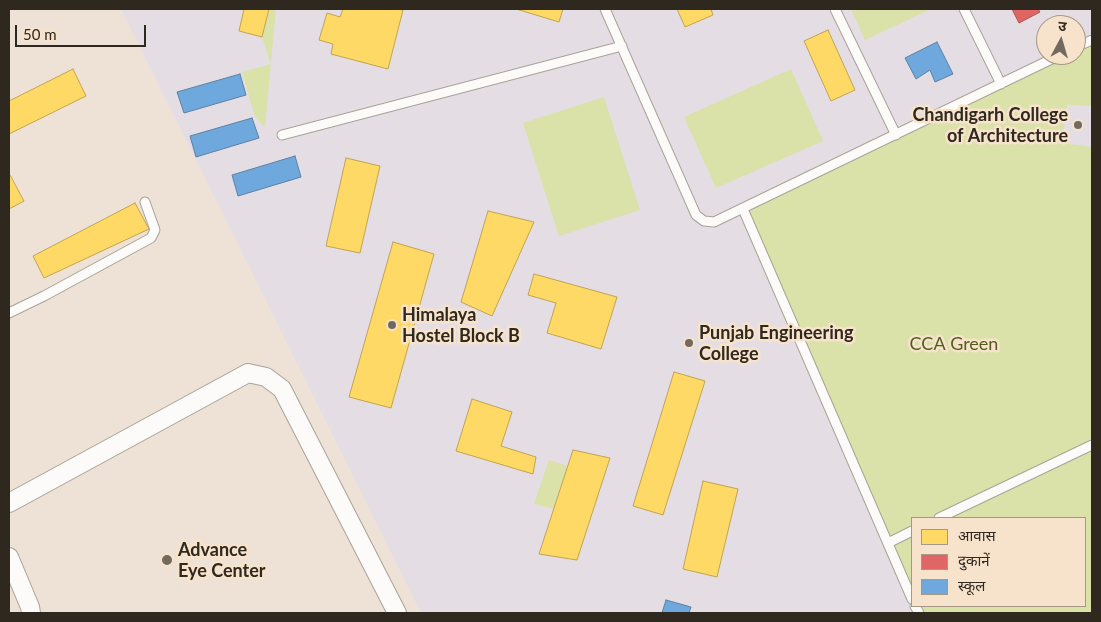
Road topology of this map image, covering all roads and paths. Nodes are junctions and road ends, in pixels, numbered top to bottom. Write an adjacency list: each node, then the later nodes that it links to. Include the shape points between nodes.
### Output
1 (605, 9): 4 (lane)
2 (835, 9): 7 (lane)
3 (964, 9): 6 (lane)
4 (622, 46): 8 (lane); 10 (lane, via 696,215 714,222)
5 (1040, 65): 6 (lane)
6 (1001, 84): 7 (lane)
7 (896, 134): 10 (lane)
8 (282, 135)
9 (145, 202): 11 (lane, via 156,230 151,238)
10 (743, 209): 16 (lane)
11 (9, 313)
12 (1092, 445): 14 (lane)
13 (9, 503): 20 (street, via 248,373 266,376 282,389)
14 (940, 517)
15 (911, 531): 16 (lane)
16 (888, 542): 18 (lane)
17 (9, 557): 19 (street)
18 (911, 597)
19 (33, 611)
20 (397, 613)

